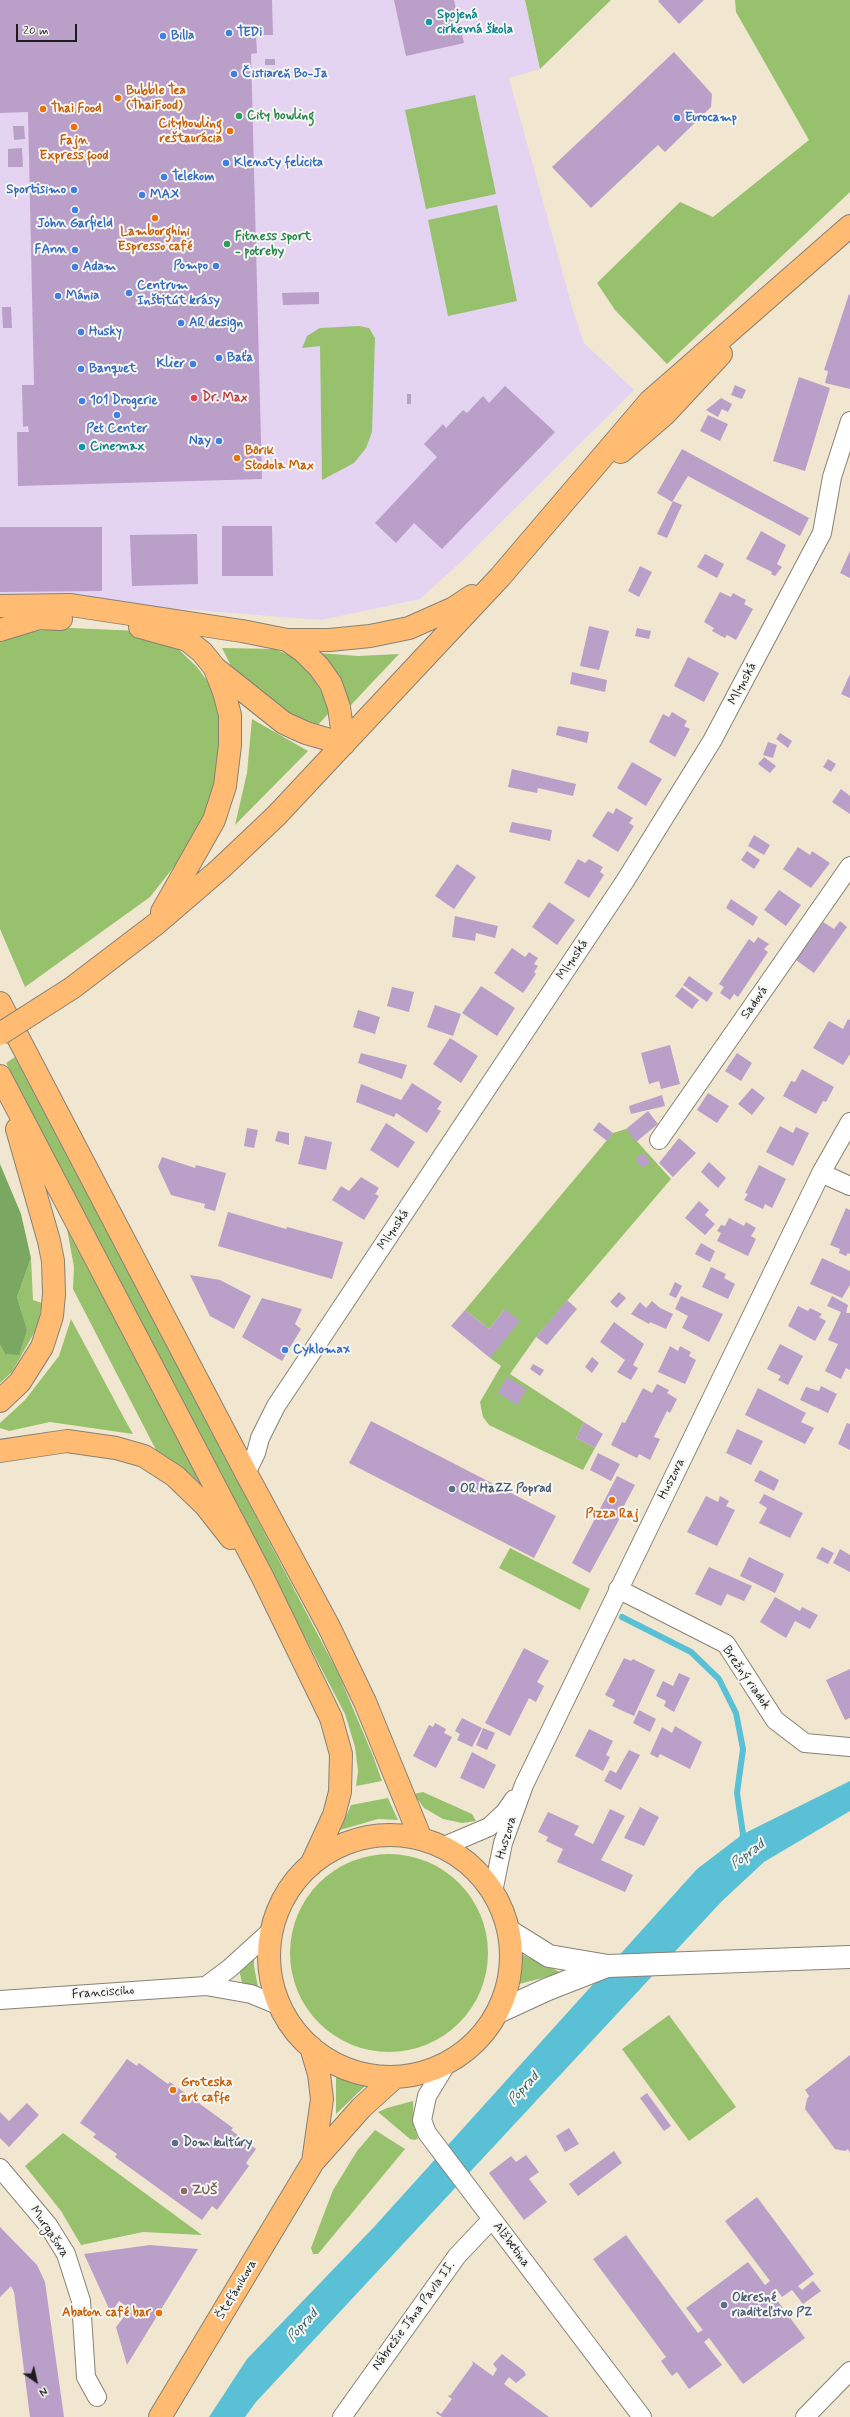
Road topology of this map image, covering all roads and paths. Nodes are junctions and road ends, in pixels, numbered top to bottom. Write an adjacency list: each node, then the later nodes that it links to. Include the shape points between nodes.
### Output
1 (850, 226): 3 (main road, via 810,260 664,415 570,496)
2 (850, 421): 20 (street, Mlynská, via 832,477 822,533 712,741 625,881 276,1406)
3 (500, 577): 6 (main road, via 454,608 409,628 362,637); 8 (main road)
4 (0, 606): 6 (main road, via 71,605)
5 (0, 630): 7 (main road, via 39,618 116,619 187,640 202,652)
6 (287, 640): 8 (main road, via 319,667 331,684 339,707)
7 (215, 668): 8 (main road, via 284,723 306,733); 10 (main road, via 230,715 230,746 225,786 214,820)
8 (344, 744): 10 (main road, via 248,844)
9 (850, 866): 15 (street, Sadová)
10 (156, 924): 12 (main road, bridge, via 72,988)
11 (0, 1003): 20 (main road)
12 (0, 1034)
13 (1, 1078): 18 (main road, via 49,1241 53,1261 54,1294 52,1316 42,1347 20,1382); 21 (main road)
14 (850, 1122): 16 (street, Huszova)
15 (659, 1140)
16 (821, 1173): 17 (street); 22 (street, Huszova)
17 (850, 1186)
18 (0, 1401)
19 (0, 1451): 21 (main road, via 67,1441 116,1448 144,1456 176,1476 205,1506)
20 (246, 1473): 25 (main road, via 362,1695)
21 (263, 1578): 27 (main road, via 331,1718 341,1754 338,1800 334,1815)
22 (618, 1589): 23 (street, Brežný riadok, via 726,1644 775,1720 804,1743); 24 (street, Huszova)
23 (850, 1747)
24 (524, 1786): 26 (street, Huszova, via 505,1812 489,1827); 28 (street, Huszova, via 503,1843)
25 (421, 1839): 26 (main road); 27 (main road, via 382,1835 356,1840 332,1850)
26 (442, 1846): 28 (main road, via 462,1858)
27 (311, 1865): 29 (main road, via 287,1894)
28 (493, 1892): 30 (main road)
29 (273, 1929): 33 (street); 35 (main road, via 271,1976)
30 (509, 1931): 32 (street, via 549,1956); 36 (main road, via 510,1972)
31 (850, 1957): 32 (street)
32 (608, 1966): 36 (street)
33 (206, 1986): 34 (street, Francisciho); 35 (street, Francisciho, via 251,1994)
34 (0, 2000)
35 (280, 2006): 37 (main road, via 293,2028)
36 (498, 2012): 38 (main road, via 476,2041)
37 (311, 2047): 39 (main road, via 334,2063 349,2069 364,2074); 40 (main road, Štefánikova, via 319,2074 322,2099)
38 (447, 2063): 39 (main road); 42 (street, Alžbetina, via 427,2096 422,2120 427,2133)
39 (395, 2077): 40 (main road, Štefánikova, via 361,2108)
40 (313, 2162): 45 (main road, Štefánikova)
41 (0, 2168): 44 (street, Murgašova, via 48,2225 66,2254 82,2302 86,2377)
42 (492, 2219): 46 (street, Nábrežie Jána Pavla II., via 457,2256); 47 (street, Alžbetina)
43 (850, 2371): 48 (street)
44 (97, 2397)
45 (160, 2417)
46 (342, 2417)
47 (642, 2417)
48 (805, 2417)

